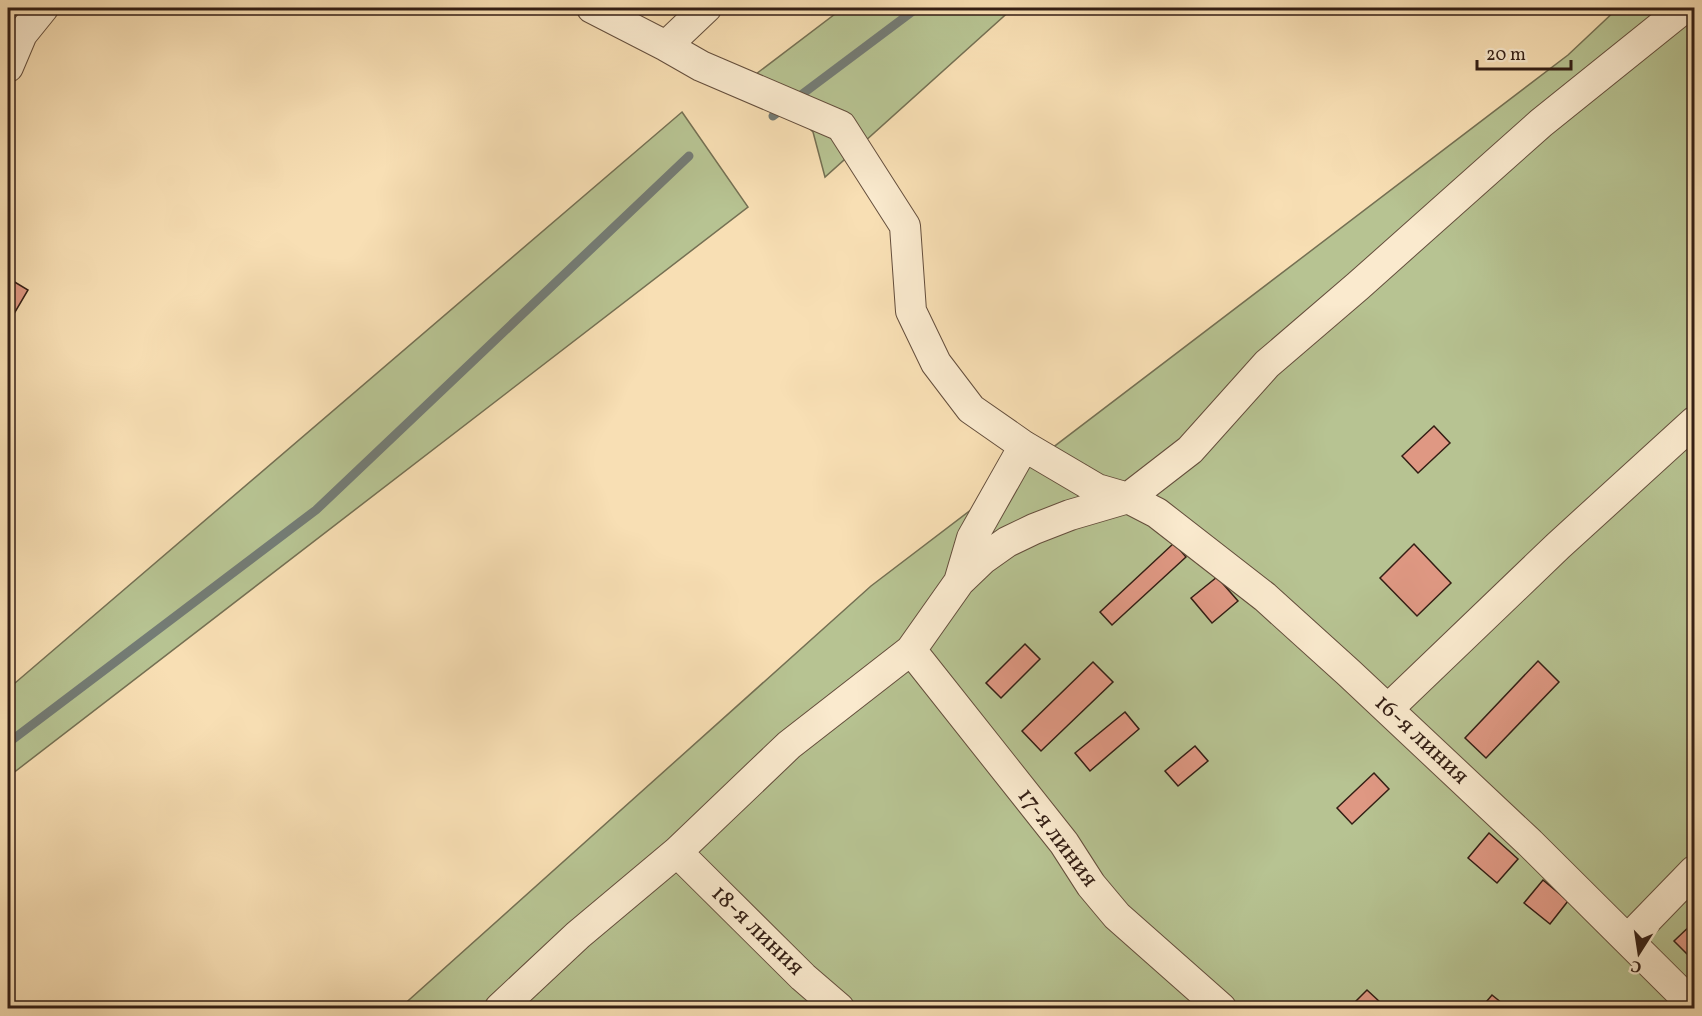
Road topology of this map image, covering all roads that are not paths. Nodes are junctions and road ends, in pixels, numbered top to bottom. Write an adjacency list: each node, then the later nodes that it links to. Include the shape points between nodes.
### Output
1 (43, 8): 6 (street, via 22,34)
2 (592, 8): 5 (street, 16-я линия)
3 (706, 8): 5 (street)
4 (1684, 8): 9 (street, via 1541,123 1267,364 1190,450)
5 (666, 46): 8 (street, 16-я линия, via 701,66 841,126 905,226 911,311 936,363 971,409)
6 (8, 67)
7 (1695, 422): 12 (street)
8 (1024, 446): 9 (street, 16-я линия, via 1097,489); 10 (street, via 972,538)
9 (1128, 498): 10 (street, via 1070,514 1007,542); 12 (street, 16-я линия, via 1157,513 1265,597)
10 (959, 582): 11 (street)
11 (911, 650): 13 (street, via 789,745); 19 (street, 17-я линия, via 1064,843 1091,885 1118,916)
12 (1388, 709): 15 (street, 16-я линия)
13 (677, 852): 17 (street, via 578,935); 18 (street, 18-я линия)
14 (1695, 871): 15 (street)
15 (1628, 939): 16 (street, 16-я линия)
16 (1695, 1006)
17 (500, 1008)
18 (839, 1008)
19 (1221, 1008)

